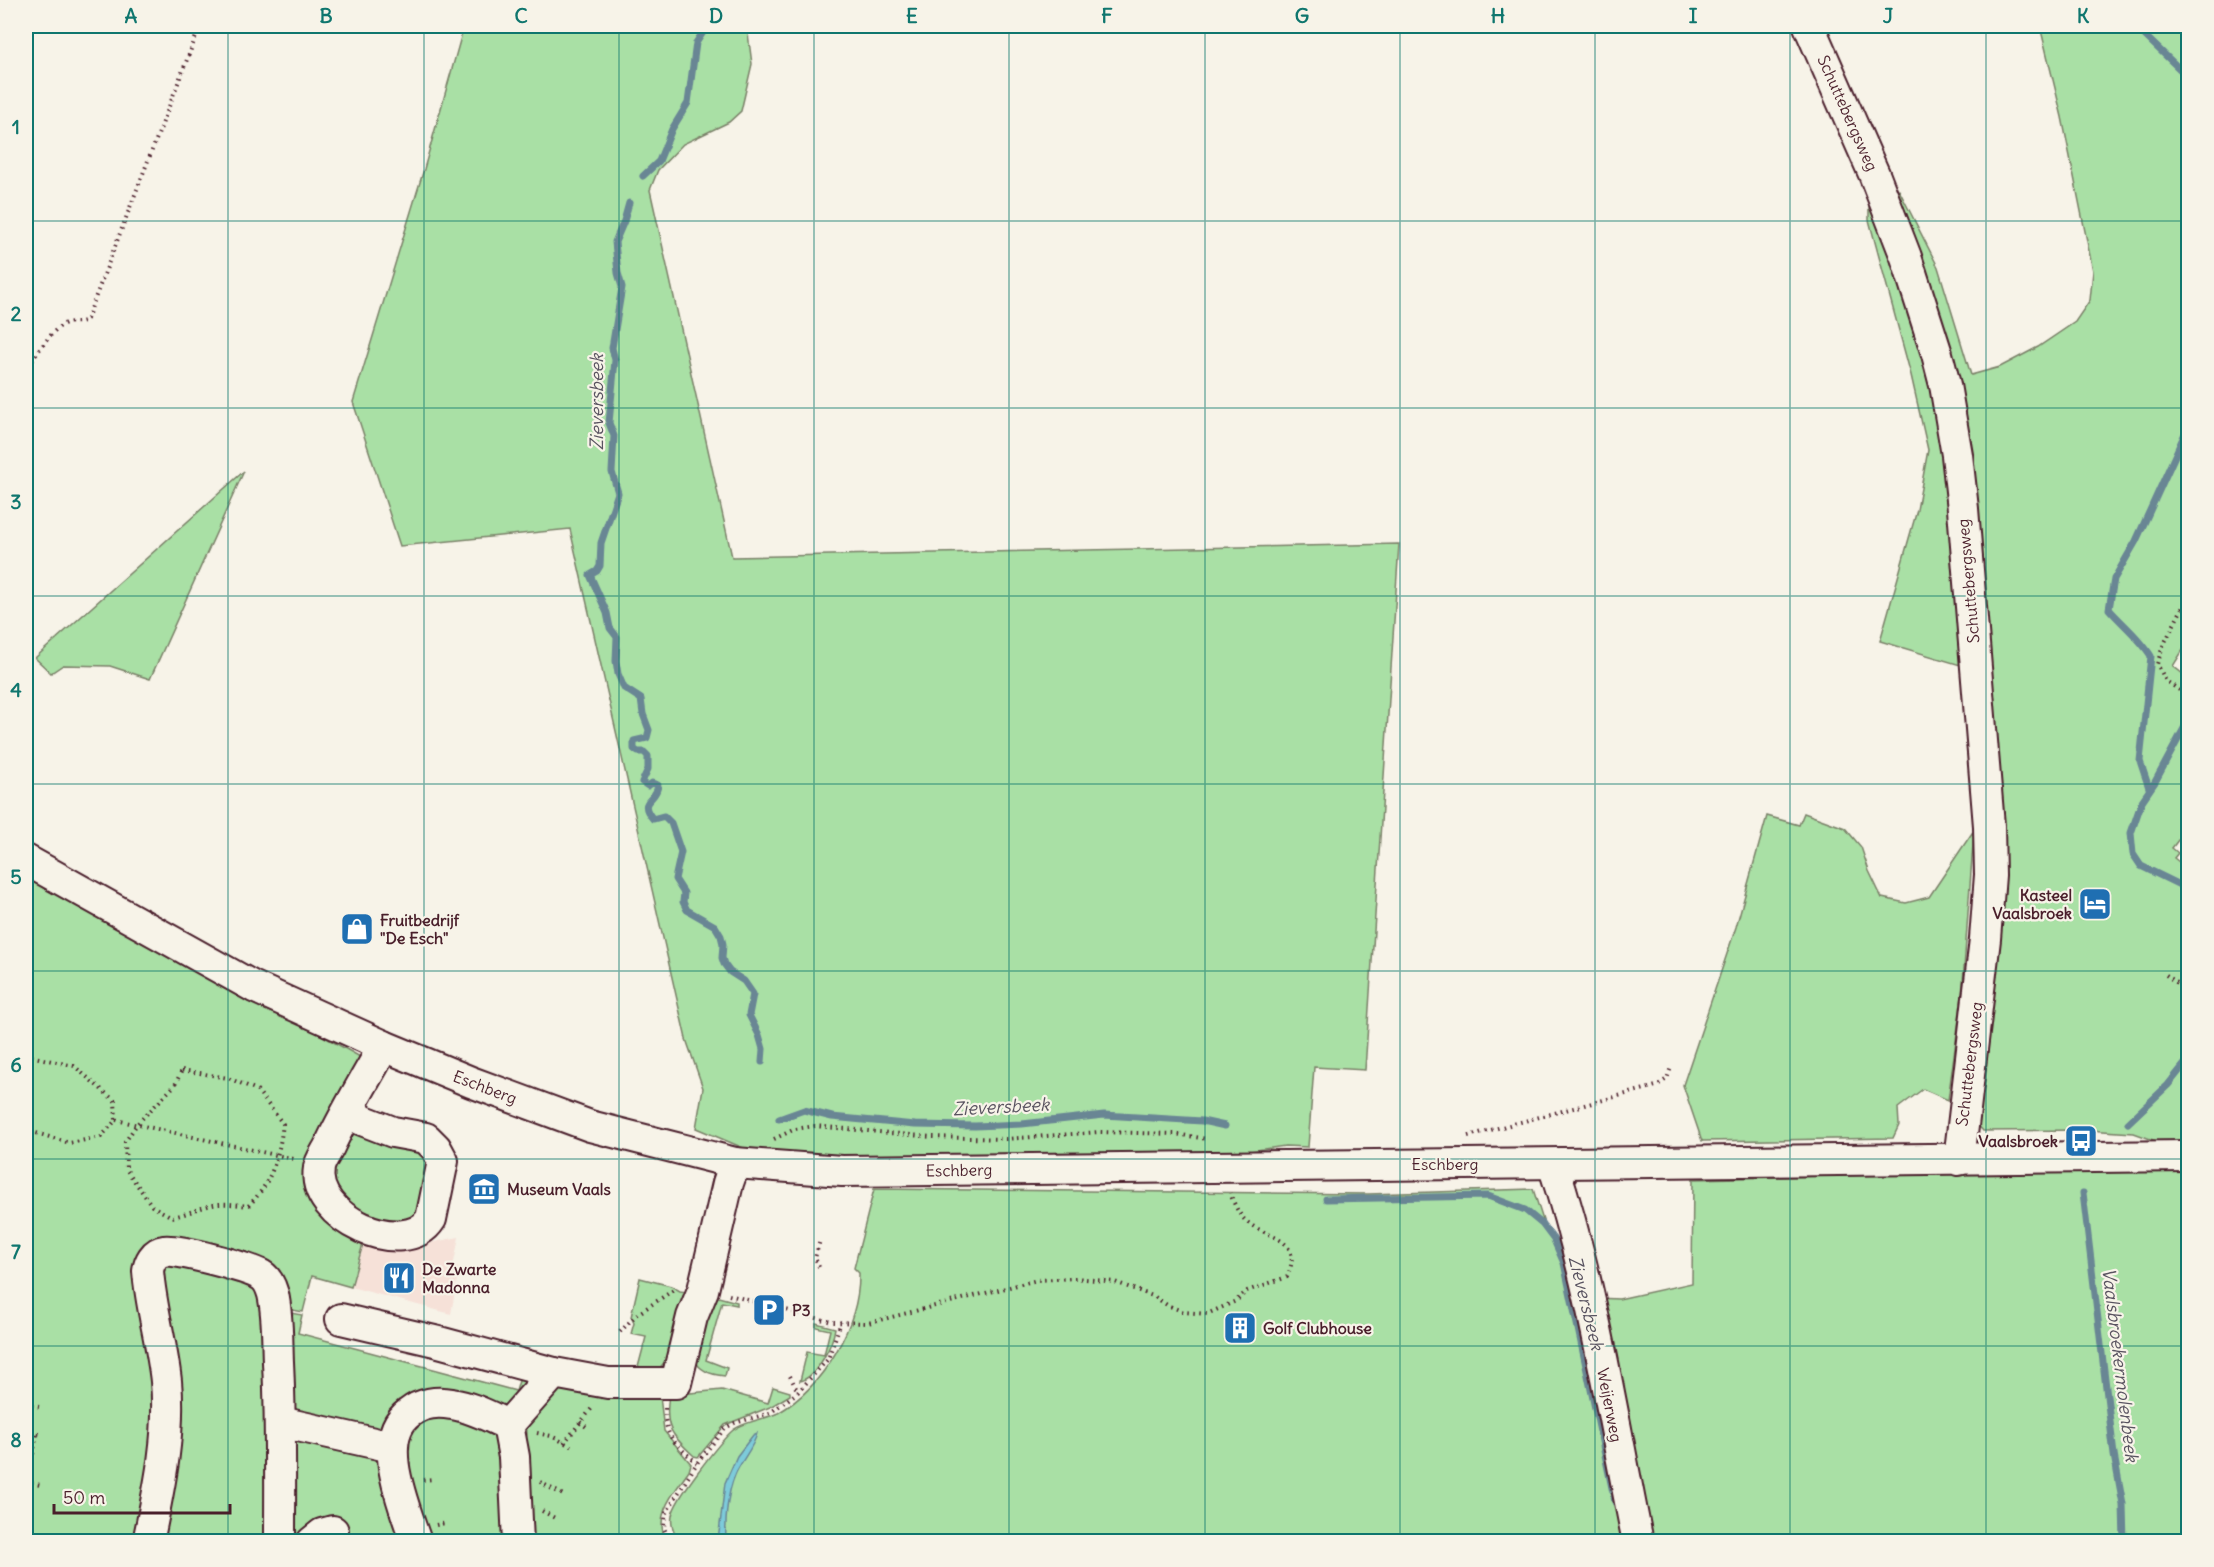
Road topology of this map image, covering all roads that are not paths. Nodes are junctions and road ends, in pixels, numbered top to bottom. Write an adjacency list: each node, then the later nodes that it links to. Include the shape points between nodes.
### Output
1 (1809, 26): 6 (street, Schuttebergsweg, via 1906,257 1937,354 1957,455 1990,875)
2 (26, 860): 3 (street, Eschberg, via 254,987)
3 (384, 1046): 4 (street); 7 (street, Eschberg, via 590,1126)
4 (350, 1108): 4 (street, via 319,1167 320,1187 329,1205 367,1231 393,1235 426,1227 443,1161 436,1148 426,1138 393,1132 362,1120)
5 (2188, 1156): 6 (street)
6 (1959, 1160): 8 (street, Eschberg)
7 (735, 1163): 8 (street, Eschberg, via 842,1171 1214,1153); 10 (street, via 676,1383 608,1383)
8 (1553, 1164): 18 (street, Weijerweg, via 1580,1256)
9 (341, 1319): 10 (street)
10 (554, 1373): 12 (street)
11 (280, 1422): 13 (street); 14 (street, via 277,1332 274,1297 268,1281 261,1274 184,1252 157,1254 148,1276 162,1348 167,1414 166,1442); 15 (street)
12 (509, 1428): 13 (street, via 460,1405 433,1403 404,1416 394,1433); 17 (street)
13 (392, 1447): 16 (street)
14 (148, 1542)
15 (280, 1542)
16 (416, 1542)
17 (518, 1542)
18 (1638, 1542)

